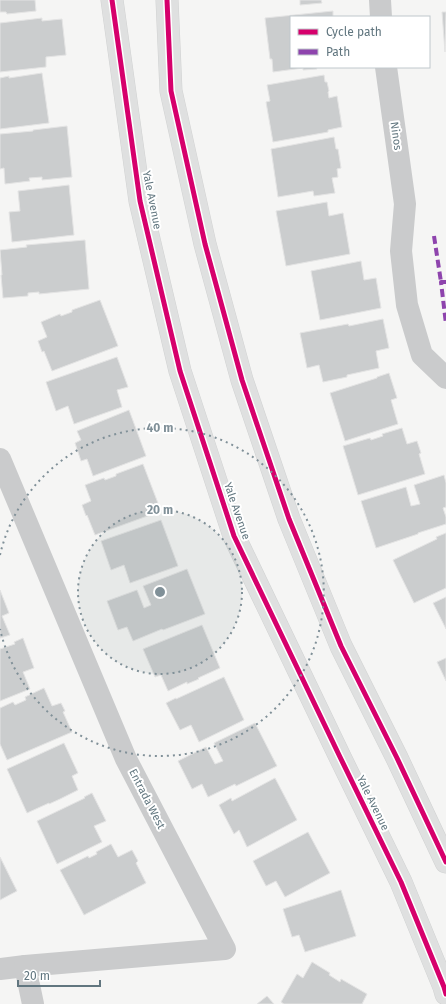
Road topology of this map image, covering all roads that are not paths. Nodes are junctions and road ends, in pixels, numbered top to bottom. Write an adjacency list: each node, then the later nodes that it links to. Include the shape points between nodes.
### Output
1 (112, 0): 11 (main road, Yale Avenue, via 140,200 180,371 234,536 401,882)
2 (167, 0): 8 (main road, via 171,91 205,244 242,380 289,519 341,646 398,758)
3 (380, 0): 4 (street)
4 (381, 16)
5 (386, 68): 6 (street, Ninos, via 405,204 401,251 407,305 422,355)
6 (446, 378)
7 (0, 459): 9 (street, Entrada West, via 126,759 225,949)
8 (446, 862)
9 (25, 966): 10 (street); 12 (street)
10 (0, 969)
11 (446, 994)
12 (33, 1004)

